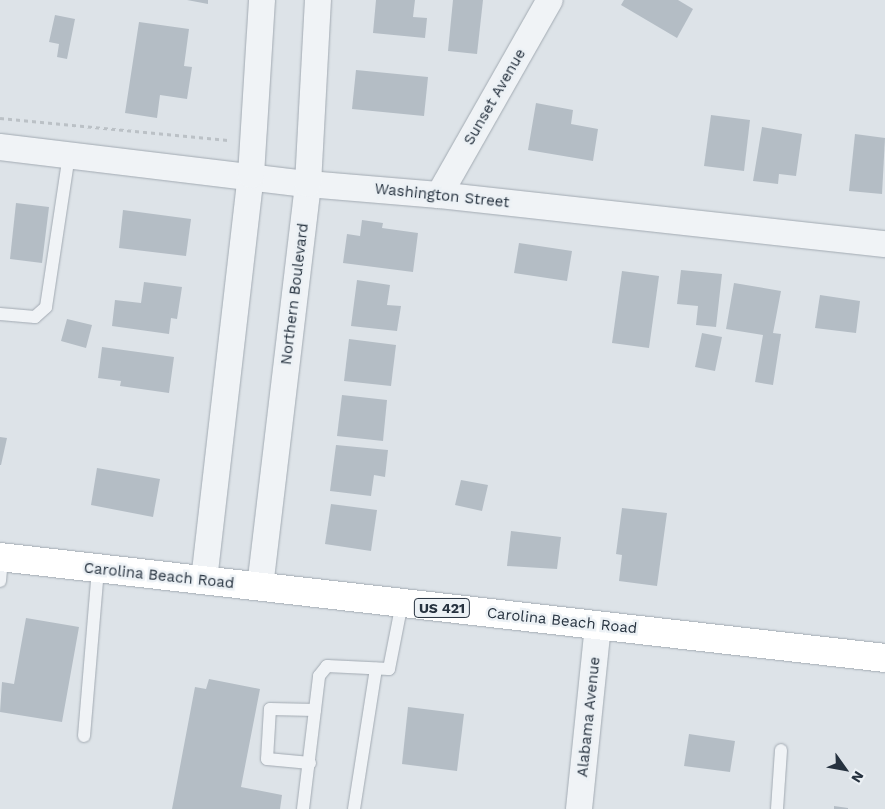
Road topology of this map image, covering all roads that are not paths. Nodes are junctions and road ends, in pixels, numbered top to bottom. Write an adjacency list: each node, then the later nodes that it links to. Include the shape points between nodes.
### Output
1 (262, 0): 6 (street)
2 (318, 0): 7 (street, Northern Boulevard)
3 (550, 0): 8 (street, Sunset Avenue)
4 (0, 147): 5 (street, Washington Street)
5 (70, 155): 6 (street, Washington Street); 10 (lane, via 46,307 35,317)
6 (251, 175): 7 (street, Washington Street); 13 (street)
7 (308, 184): 8 (street, Washington Street); 14 (street, Northern Boulevard)
8 (439, 195): 9 (street, Washington Street)
9 (885, 244)
10 (0, 314)
11 (1, 565): 12 (highway, Carolina Beach Road / US 421)
12 (98, 569): 13 (highway, Carolina Beach Road / US 421); 20 (lane)
13 (204, 580): 14 (highway, Carolina Beach Road / US 421)
14 (260, 586): 15 (highway, Carolina Beach Road / US 421)
15 (402, 603): 16 (highway, Carolina Beach Road / US 421); 18 (lane, via 389,669)
16 (598, 625): 17 (highway, Carolina Beach Road / US 421); 25 (street, Alabama Avenue)
17 (885, 658)
18 (376, 669): 19 (lane, via 326,666 319,676); 24 (lane)
19 (315, 710): 22 (lane); 22 (lane, via 270,709 267,759)
20 (84, 736)
21 (781, 750): 26 (lane)
22 (310, 763): 23 (lane)
23 (303, 809)
24 (354, 809)
25 (580, 809)
26 (777, 809)

